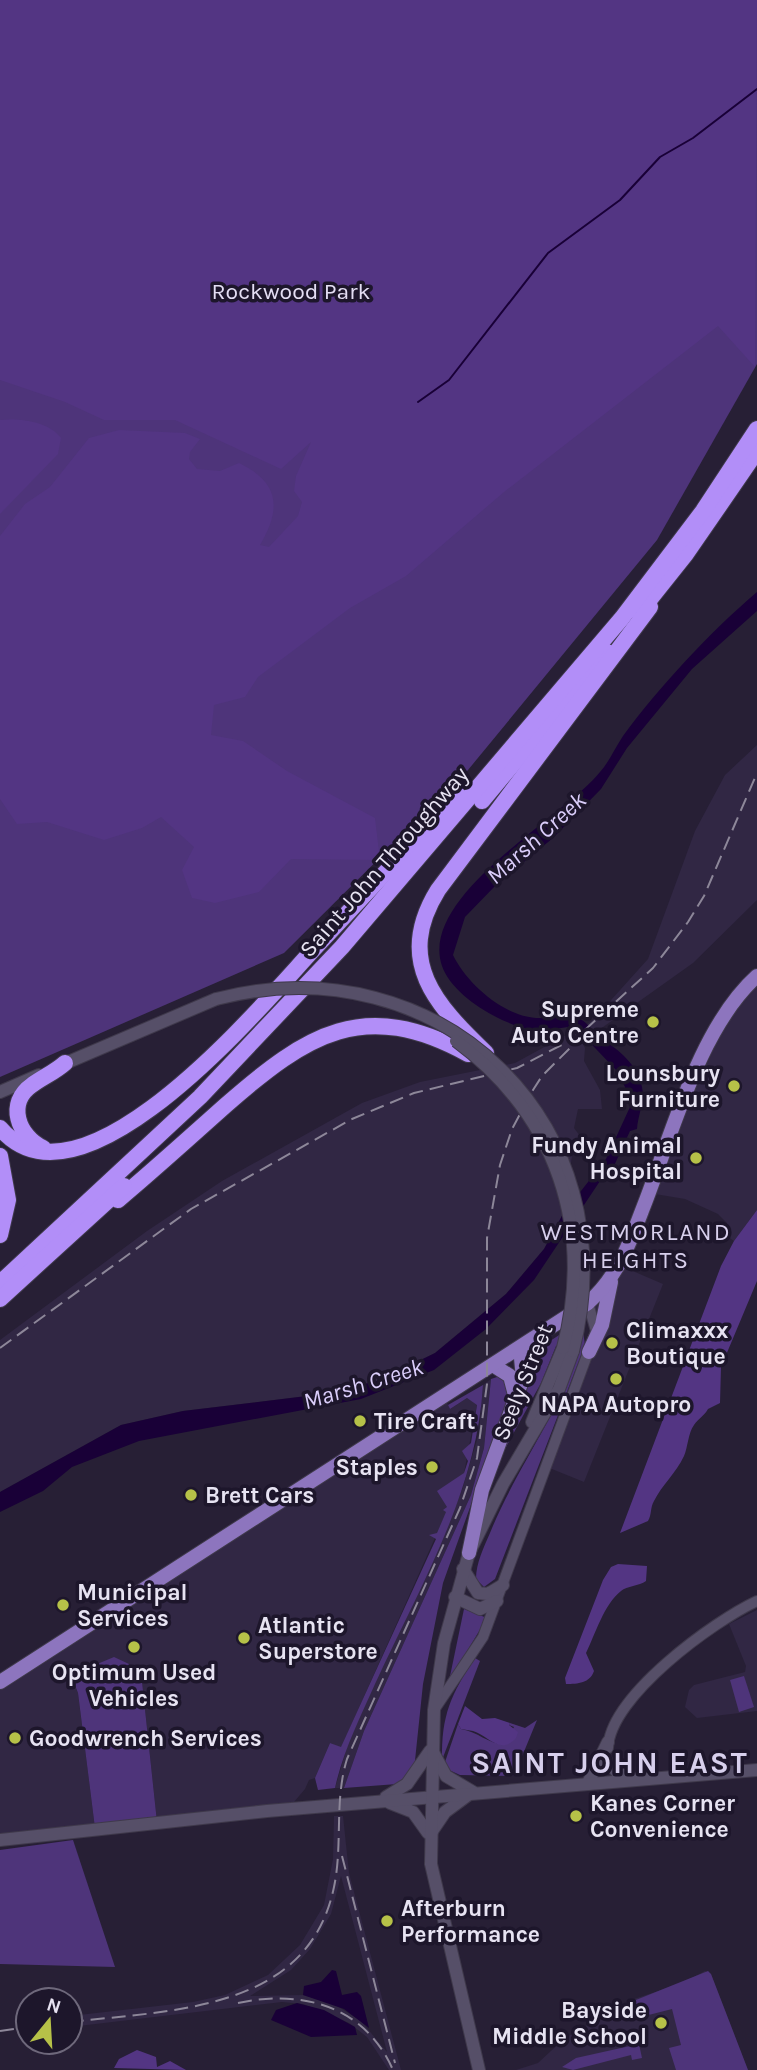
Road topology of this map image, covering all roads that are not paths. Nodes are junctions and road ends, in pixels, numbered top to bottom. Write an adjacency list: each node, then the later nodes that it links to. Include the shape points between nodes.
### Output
1 (757, 429): 4 (highway, Saint John Throughway, via 630,608)
2 (757, 451): 3 (highway, Saint John Throughway)
3 (686, 554): 6 (highway, via 429,905 421,933 424,973 447,1015); 13 (highway, Saint John Throughway, via 352,952 209,1103)
4 (528, 727): 10 (highway, via 191,1078 104,1136); 15 (highway, Saint John Throughway, via 405,875 254,1042 144,1152)
5 (757, 976): 14 (main road, via 730,1006 709,1041)
6 (480, 1055): 7 (main road, Seely Street, bridge, via 413,1017 359,999 319,993 217,1003); 13 (highway, bridge, via 409,1029 366,1026 320,1037 259,1076); 23 (main road, Seely Street, bridge, via 527,1112 556,1168 570,1220 574,1290 559,1389)
7 (65, 1063): 8 (main road, Seely Street); 10 (highway, via 32,1085 18,1108 21,1130 29,1140)
8 (0, 1092)
9 (0, 1128): 10 (highway, via 23,1147)
10 (55, 1152)
11 (1, 1161): 12 (highway, via 9,1200)
12 (0, 1235)
13 (52, 1255): 16 (highway, Saint John Throughway)
14 (613, 1277): 17 (main road); 20 (main road, via 602,1325)
15 (0, 1283)
16 (0, 1299)
17 (589, 1303): 18 (main road); 20 (street, via 597,1331)
18 (560, 1322): 19 (main road); 20 (main road, via 588,1329)
19 (520, 1348): 21 (main road); 22 (main road, via 523,1378)
20 (589, 1352): 25 (street)
21 (493, 1365): 22 (main road, via 513,1380); 29 (main road)
22 (514, 1404): 23 (main road, via 482,1490)
23 (469, 1553): 24 (main road, Seely Street)
24 (463, 1569): 25 (main road, via 478,1593 488,1594); 26 (main road, Seely Street)
25 (503, 1585): 27 (street)
26 (454, 1597): 27 (main road, via 480,1609); 30 (main road, Seely Street)
27 (497, 1601): 30 (street, via 477,1649)
28 (757, 1601): 31 (street, via 716,1623 650,1677 629,1703)
29 (0, 1682)
30 (435, 1710): 32 (main road, Seely Street)
31 (608, 1742): 33 (street); 37 (main road)
32 (431, 1748): 38 (main road, via 446,1776); 39 (main road, Seely Street); 40 (main road, via 407,1784)
33 (609, 1763): 35 (main road, via 617,1772); 36 (street)
34 (757, 1770): 35 (main road)
35 (640, 1779): 36 (main road)
36 (612, 1782): 37 (main road)
37 (588, 1783): 38 (main road)
38 (474, 1792): 39 (main road); 41 (main road, via 452,1806)
39 (430, 1796): 40 (main road); 41 (main road, Seely Street)
40 (376, 1801): 41 (main road, via 408,1808); 42 (main road)
41 (429, 1835): 43 (main road, Seely Street, via 431,1864)
42 (0, 1840)
43 (479, 2070)

